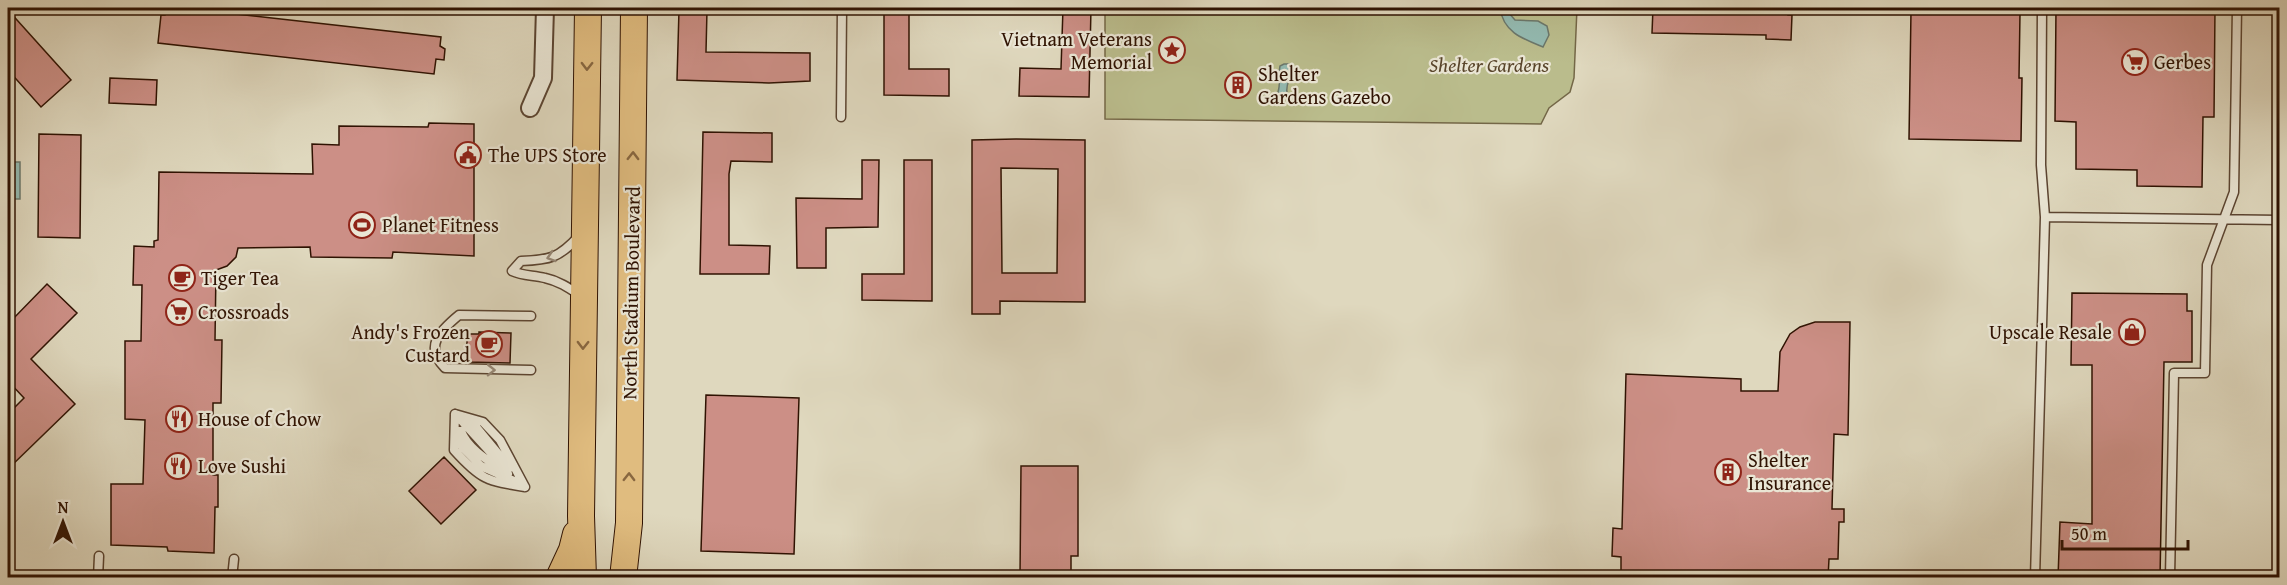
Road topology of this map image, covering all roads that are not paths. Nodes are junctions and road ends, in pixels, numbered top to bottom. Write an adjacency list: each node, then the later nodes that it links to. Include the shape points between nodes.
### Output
1 (545, 8): 7 (street, via 543,78)
2 (588, 8): 12 (main road, one-way to 12)
3 (634, 8): 19 (main road, North Stadium Boulevard, one-way to 3)
4 (842, 8): 8 (lane)
5 (2042, 8): 9 (lane, via 2041,165)
6 (2237, 8): 10 (lane, via 2234,192)
7 (530, 108)
8 (841, 117)
9 (2045, 217): 10 (lane); 28 (lane)
10 (2223, 218): 11 (lane); 29 (lane, via 2207,265 2205,374 2174,374)
11 (2280, 220)
12 (584, 230): 13 (main road); 13 (lane, one-way to 13, via 556,257 521,261 512,271 521,276 555,280)
13 (583, 298): 18 (main road, one-way to 18)
14 (531, 316): 15 (lane, one-way to 15, via 459,315 438,334 435,345 437,359 445,368)
15 (531, 370)
16 (455, 414): 17 (lane, via 477,428); 17 (lane, via 464,438); 17 (lane, via 454,450 471,469 491,481)
17 (525, 487)
18 (581, 516): 24 (main road); 25 (main road)
19 (629, 523): 26 (main road, North Stadium Boulevard); 27 (main road)
20 (99, 556): 22 (lane)
21 (234, 559): 23 (lane)
22 (98, 578)
23 (232, 578)
24 (559, 578)
25 (583, 578)
26 (623, 578)
27 (639, 578)
28 (2035, 578)
29 (2170, 578)

